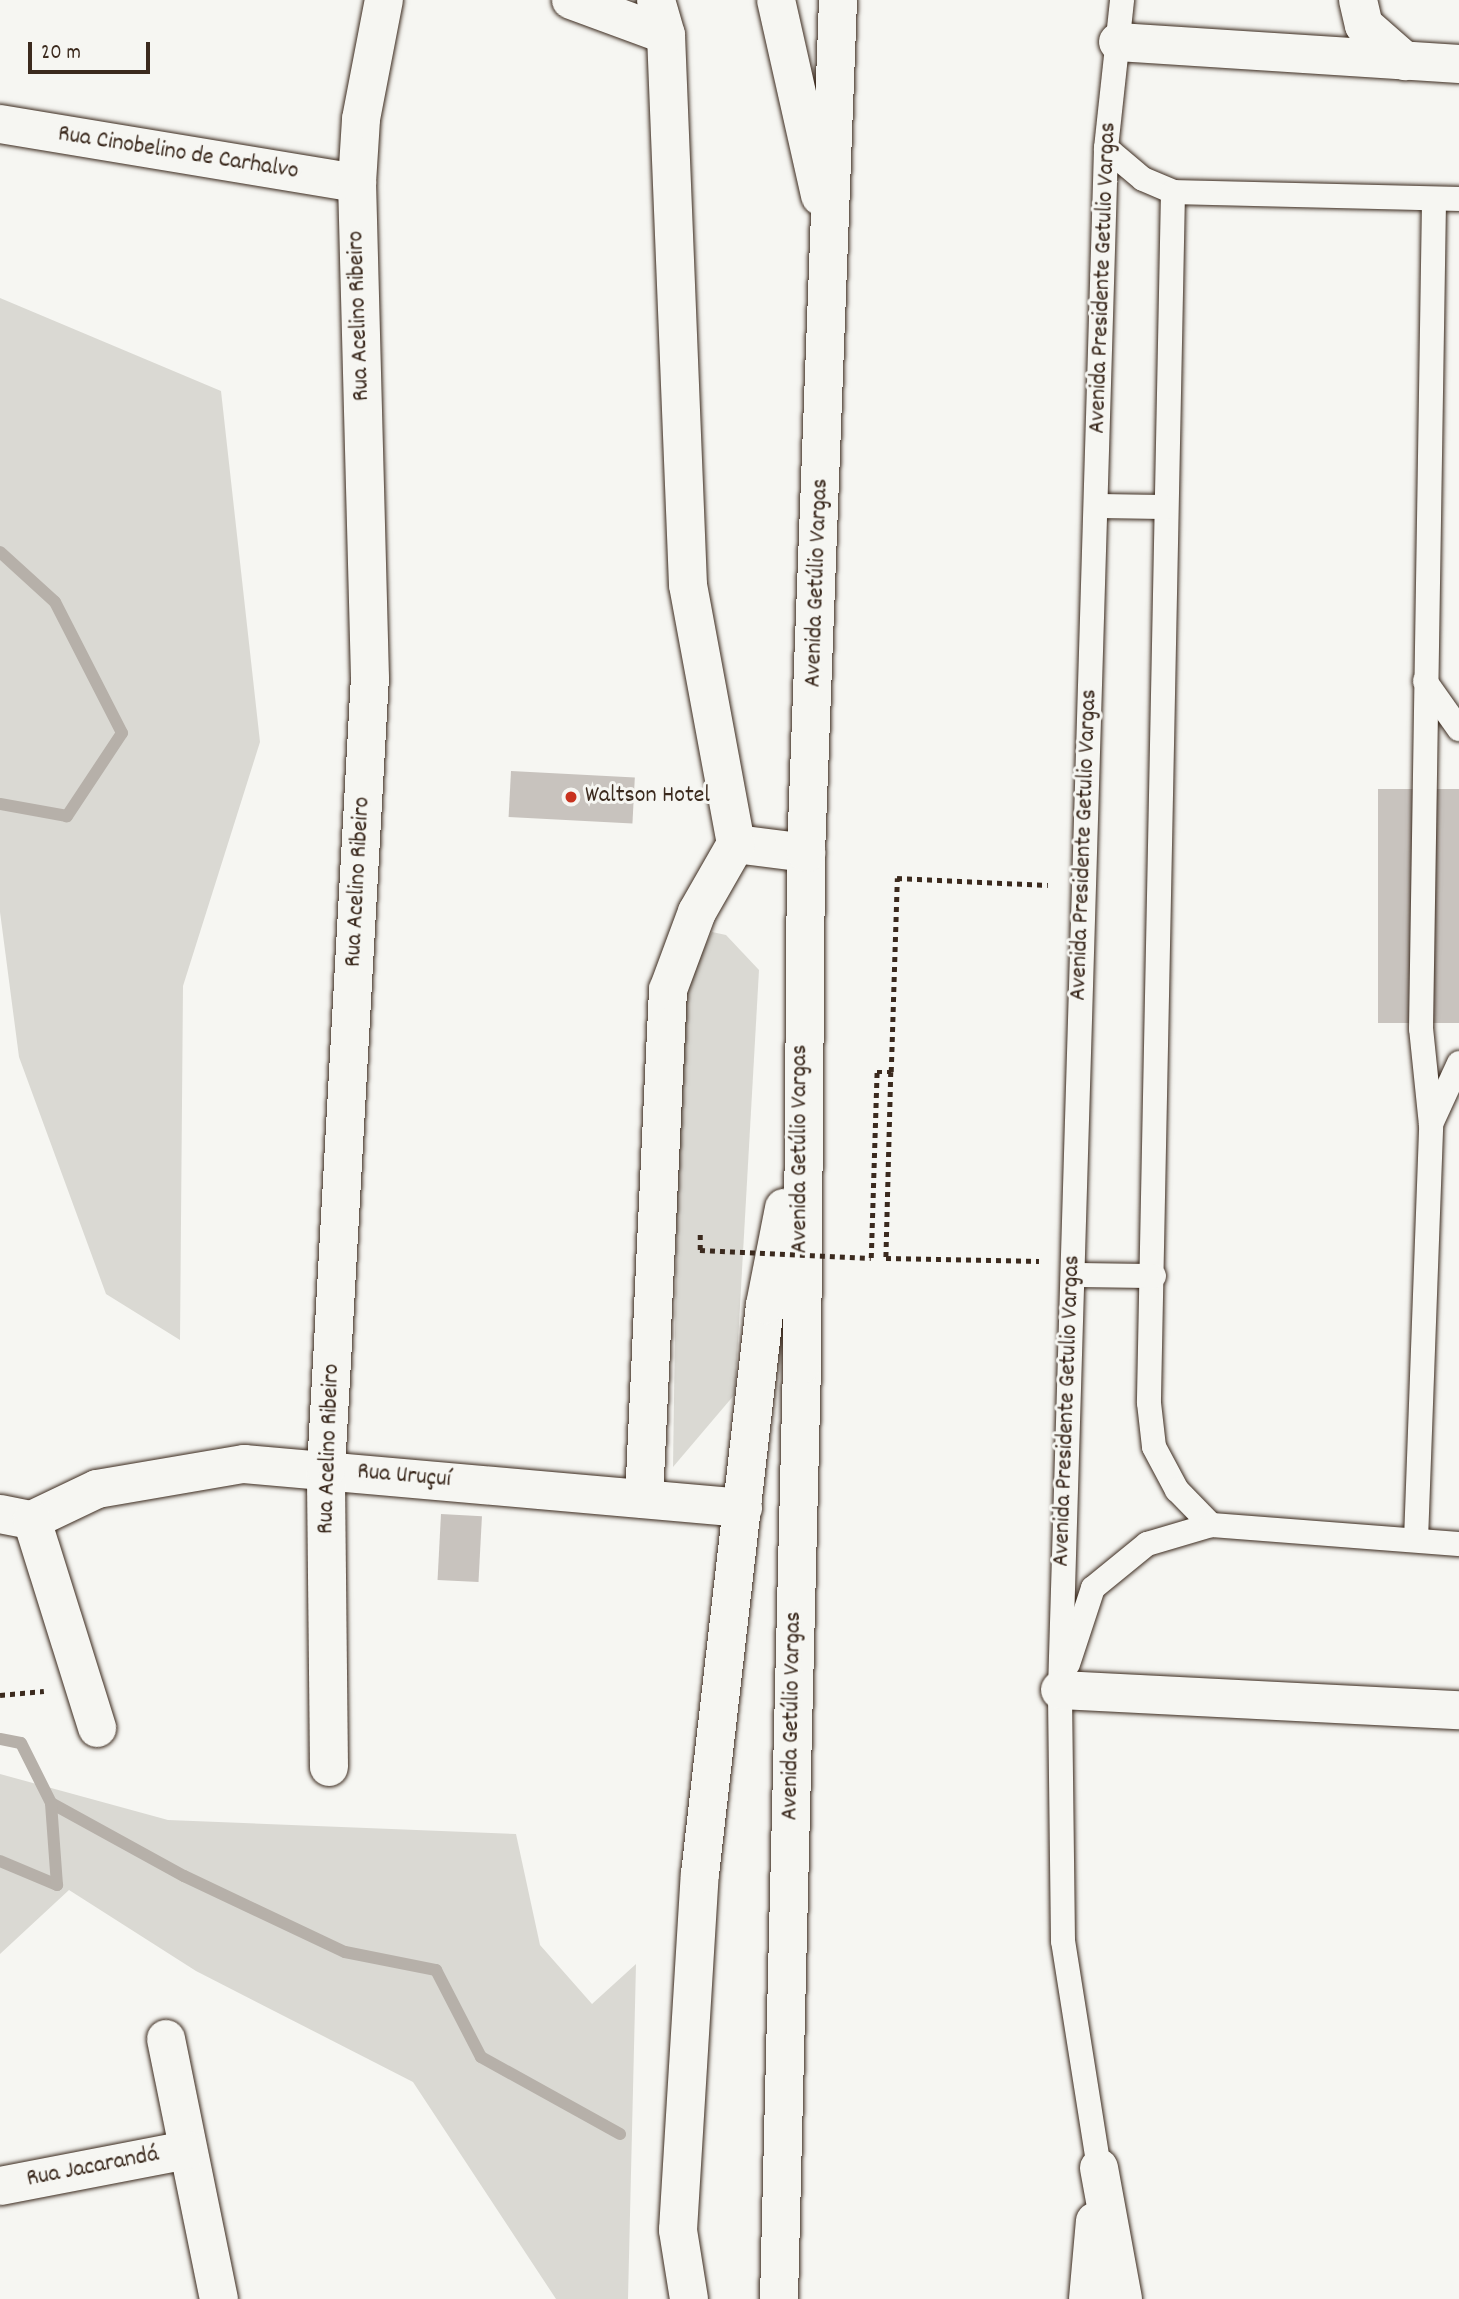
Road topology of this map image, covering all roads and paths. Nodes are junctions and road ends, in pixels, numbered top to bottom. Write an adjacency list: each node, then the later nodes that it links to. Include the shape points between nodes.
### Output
1 (384, 0): 13 (main road, Rua Acelino Ribeiro, via 360,119)
2 (571, 0): 7 (main road)
3 (776, 0): 17 (main road)
4 (838, 0): 17 (main road, Avenida Getúlio Vargas)
5 (1122, 0): 8 (lane, Avenida Presidente Getulio Vargas)
6 (1358, 0): 9 (main road, via 1364,25)
7 (661, 17): 22 (main road, via 688,585)
8 (1118, 42): 9 (main road); 12 (lane, Avenida Presidente Getulio Vargas)
9 (1405, 61): 10 (main road)
10 (1459, 64)
11 (0, 124): 13 (main road, Rua Cinobelino de Carhalvo)
12 (1106, 148): 14 (lane, via 1143,179); 18 (lane, Avenida Presidente Getulio Vargas)
13 (357, 183): 33 (main road, Rua Acelino Ribeiro, via 370,678)
14 (1174, 192): 15 (lane); 19 (lane)
15 (1434, 199): 16 (lane); 20 (lane)
16 (1459, 200)
17 (832, 247): 23 (main road, Avenida Getúlio Vargas)
18 (1096, 506): 19 (lane); 31 (lane, Avenida Presidente Getulio Vargas)
19 (1166, 507): 32 (lane)
20 (1424, 681): 21 (lane); 27 (lane, via 1421,1029)
21 (1459, 729)
22 (736, 844): 23 (main road); 34 (main road, via 697,912 668,990)
23 (806, 853): 28 (main road, Avenida Getúlio Vargas)
24 (1048, 895): 26 (path, via 1048,881 897,878)
25 (1459, 1063): 27 (lane)
26 (891, 1072): 29 (path, via 886,1258 1039,1262); 30 (path, bridge, via 877,1072 871,1258)
27 (1431, 1125): 38 (lane)
28 (799, 1130): 35 (main road, via 765,1306); 52 (main road, Avenida Getúlio Vargas, via 802,1364)
29 (1040, 1249)
30 (700, 1250)
31 (1073, 1275): 32 (lane); 41 (lane, Avenida Presidente Getulio Vargas)
32 (1154, 1276): 37 (lane, via 1149,1403 1154,1447 1177,1490)
33 (326, 1469): 34 (main road, Rua Uruçuí); 36 (main road, Rua Uruçuí, via 244,1464 97,1489); 45 (main road, Rua Acelino Ribeiro)
34 (644, 1499): 35 (main road, Rua Uruçuí)
35 (743, 1508): 51 (main road, via 699,1874 678,2230)
36 (16, 1517): 44 (main road)
37 (1211, 1525): 38 (lane); 41 (lane, via 1147,1544 1093,1588)
38 (1416, 1540): 39 (lane)
39 (1459, 1544)
40 (57, 1689): 42 (path)
41 (1059, 1690): 43 (main road); 48 (lane, Avenida Presidente Getulio Vargas, via 1063,1941)
42 (0, 1695)
43 (1459, 1710)
44 (97, 1728)
45 (329, 1767)
46 (166, 2039): 47 (main road)
47 (187, 2150): 49 (main road, Rua Jacarandá); 50 (main road)
48 (1099, 2168): 53 (main road); 54 (main road)
49 (0, 2186)
50 (219, 2299)
51 (689, 2299)
52 (779, 2299)
53 (1088, 2299)
54 (1123, 2299)

